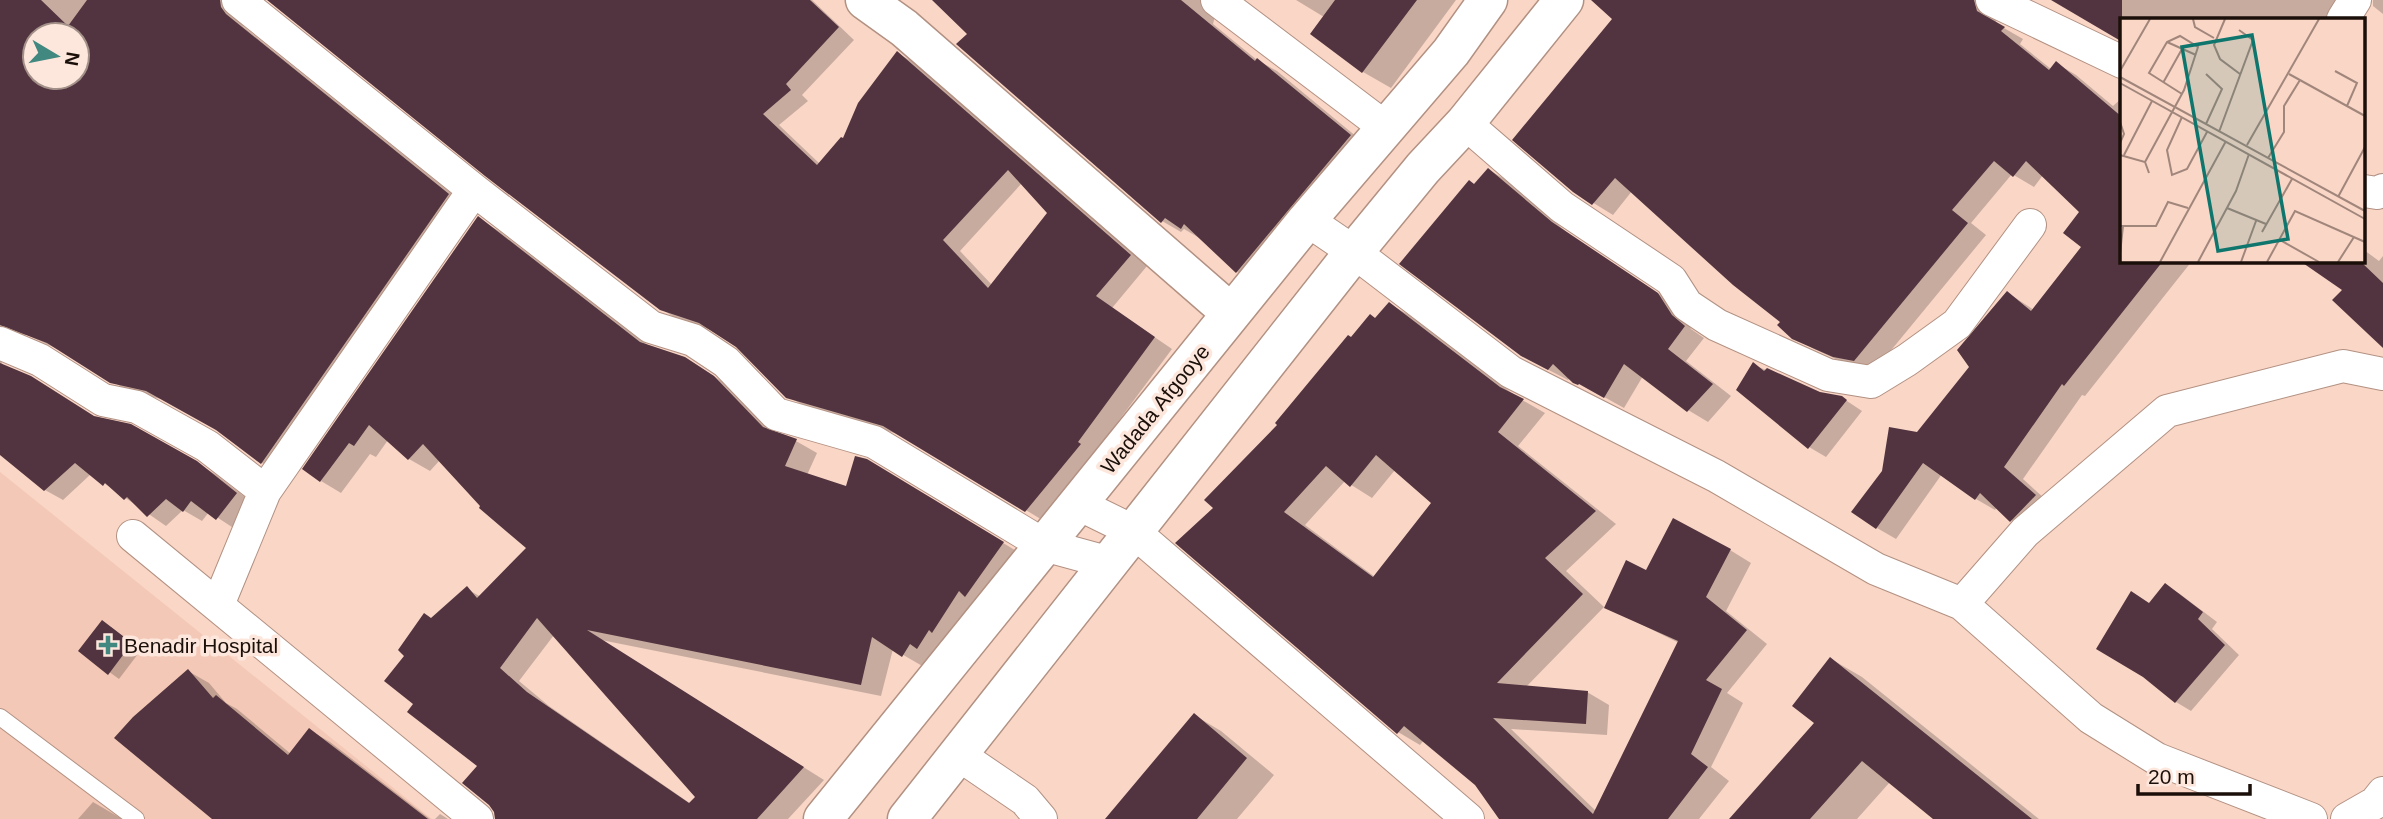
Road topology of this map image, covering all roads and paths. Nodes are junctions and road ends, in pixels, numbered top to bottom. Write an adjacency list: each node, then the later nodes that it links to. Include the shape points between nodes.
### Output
1 (238, 0): 12 (street)
2 (865, 0): 16 (main road, via 904,28)
3 (1217, 0): 11 (street)
4 (1488, 0): 11 (main road, Wadada Afgooye)
5 (1564, 0): 10 (main road)
6 (1992, 0): 9 (street)
7 (2355, 0): 8 (street)
8 (2344, 18)
9 (2120, 61)
10 (1465, 123): 14 (street, via 1562,207 1671,280 1686,305 1717,325 1828,375 1871,382 1957,324); 15 (main road)
11 (1386, 128): 13 (main road, Wadada Afgooye)
12 (474, 190): 19 (street); 23 (street, via 651,327 693,340 726,362 776,414 874,442)
13 (1307, 220): 15 (street); 16 (main road, Wadada Afgooye)
14 (2030, 225)
15 (1354, 252): 21 (main road); 25 (street, via 1511,372 1716,476 1876,569)
16 (1231, 313): 20 (main road, Wadada Afgooye)
17 (0, 343): 19 (street, via 40,360 103,400 137,407 207,446)
18 (2383, 374): 25 (street, via 2343,366 2167,411 2025,532)
19 (265, 491): 26 (street)
20 (1078, 504): 21 (street); 23 (main road, Wadada Afgooye)
21 (1133, 531): 24 (main road); 35 (street)
22 (133, 536): 26 (street)
23 (1044, 545): 24 (street); 32 (main road, Wadada Afgooye)
24 (1110, 563): 28 (main road)
25 (1962, 604): 36 (street, via 2091,718 2157,758)
26 (218, 605): 31 (street)
27 (2, 723): 30 (lane)
28 (959, 755): 33 (main road); 34 (street, via 1025,800)
29 (2383, 793): 37 (street)
30 (136, 819)
31 (477, 819)
32 (823, 819)
33 (907, 819)
34 (1041, 819)
35 (1468, 819)
36 (2311, 819)
37 (2347, 819)

